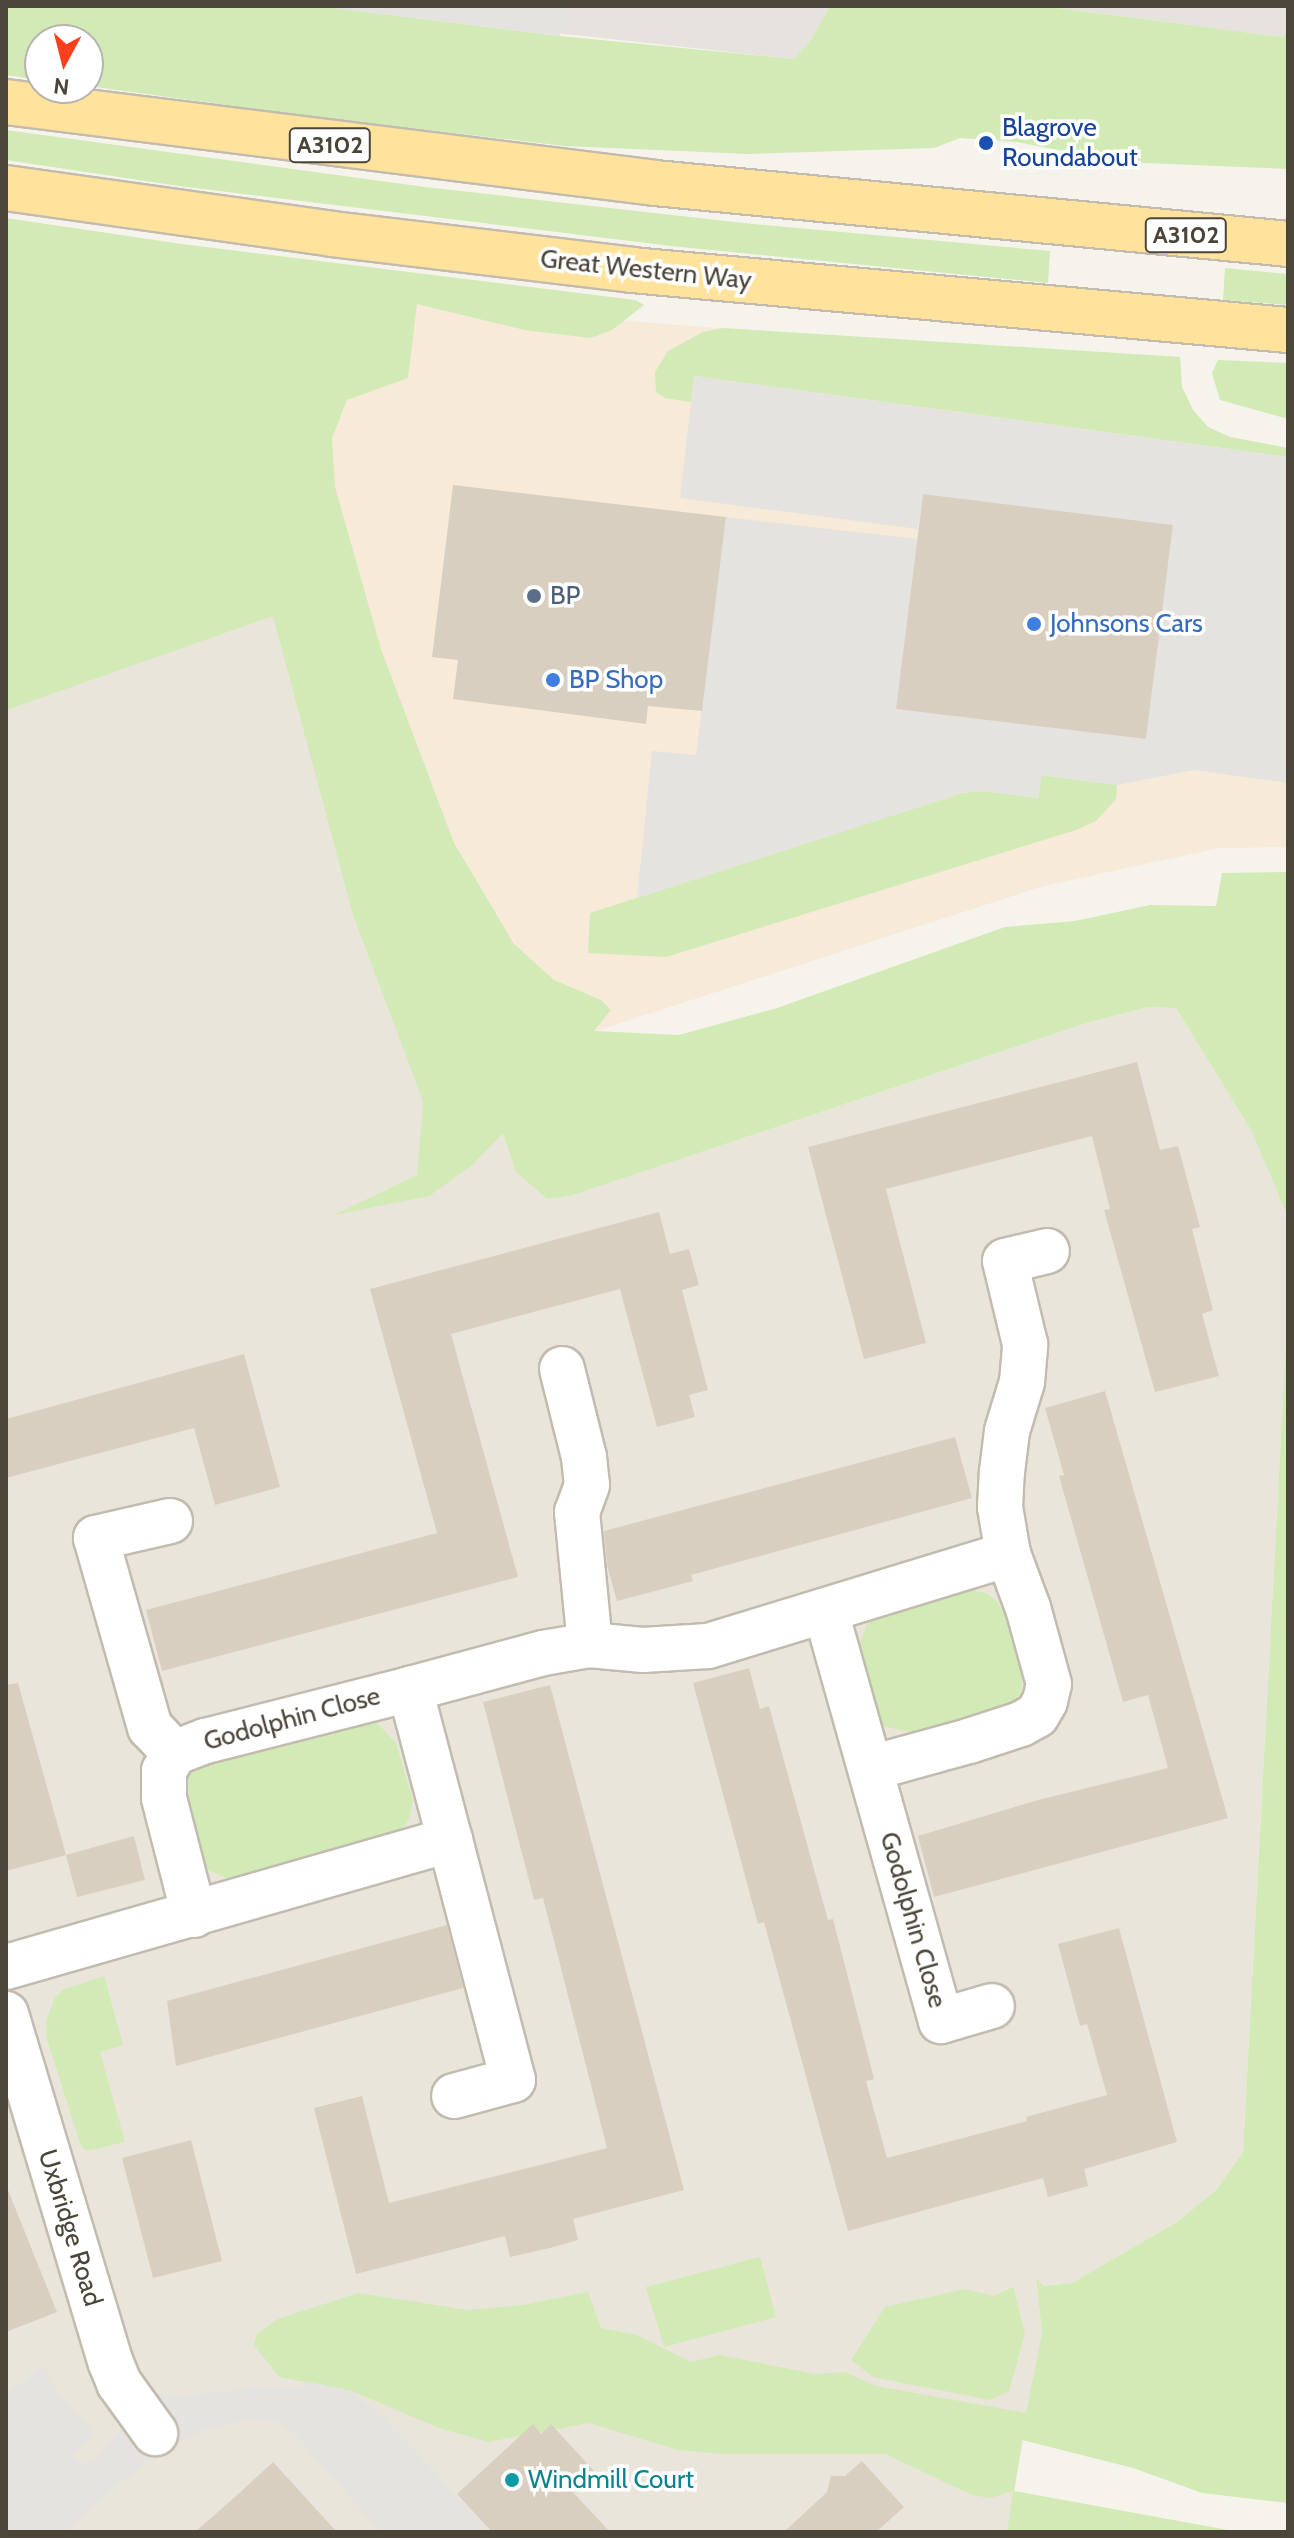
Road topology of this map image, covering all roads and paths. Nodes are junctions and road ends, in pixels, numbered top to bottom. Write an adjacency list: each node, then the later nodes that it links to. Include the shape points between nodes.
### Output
1 (6, 102): 3 (main road, A3102, via 655,183)
2 (6, 188): 4 (main road, Great Western Way, via 632,270)
3 (1288, 244)
4 (1288, 330)
5 (1047, 1251): 8 (street, via 1005,1261 1025,1344 1002,1472 1000,1507)
6 (562, 1369): 10 (street, via 587,1485 577,1512)
7 (170, 1521): 12 (street, Godolphin Close, via 96,1538 150,1727)
8 (1008, 1554): 9 (street, Godolphin Close); 13 (street, via 1049,1684 1037,1715 982,1737)
9 (826, 1612): 10 (street, Godolphin Close, via 681,1650); 13 (street, Godolphin Close)
10 (590, 1645): 11 (street, Godolphin Close)
11 (410, 1689): 12 (street, Godolphin Close); 14 (street, Godolphin Close)
12 (174, 1753): 15 (street, Godolphin Close, via 164,1771 164,1798)
13 (871, 1768): 17 (street, Godolphin Close, via 941,2021)
14 (450, 1840): 15 (street); 19 (street, Godolphin Close, via 513,2080)
15 (194, 1915): 16 (street)
16 (6, 1967)
17 (992, 2006)
18 (6, 2014): 20 (street, Uxbridge Road, via 111,2363)
19 (454, 2096)
20 (155, 2433)

